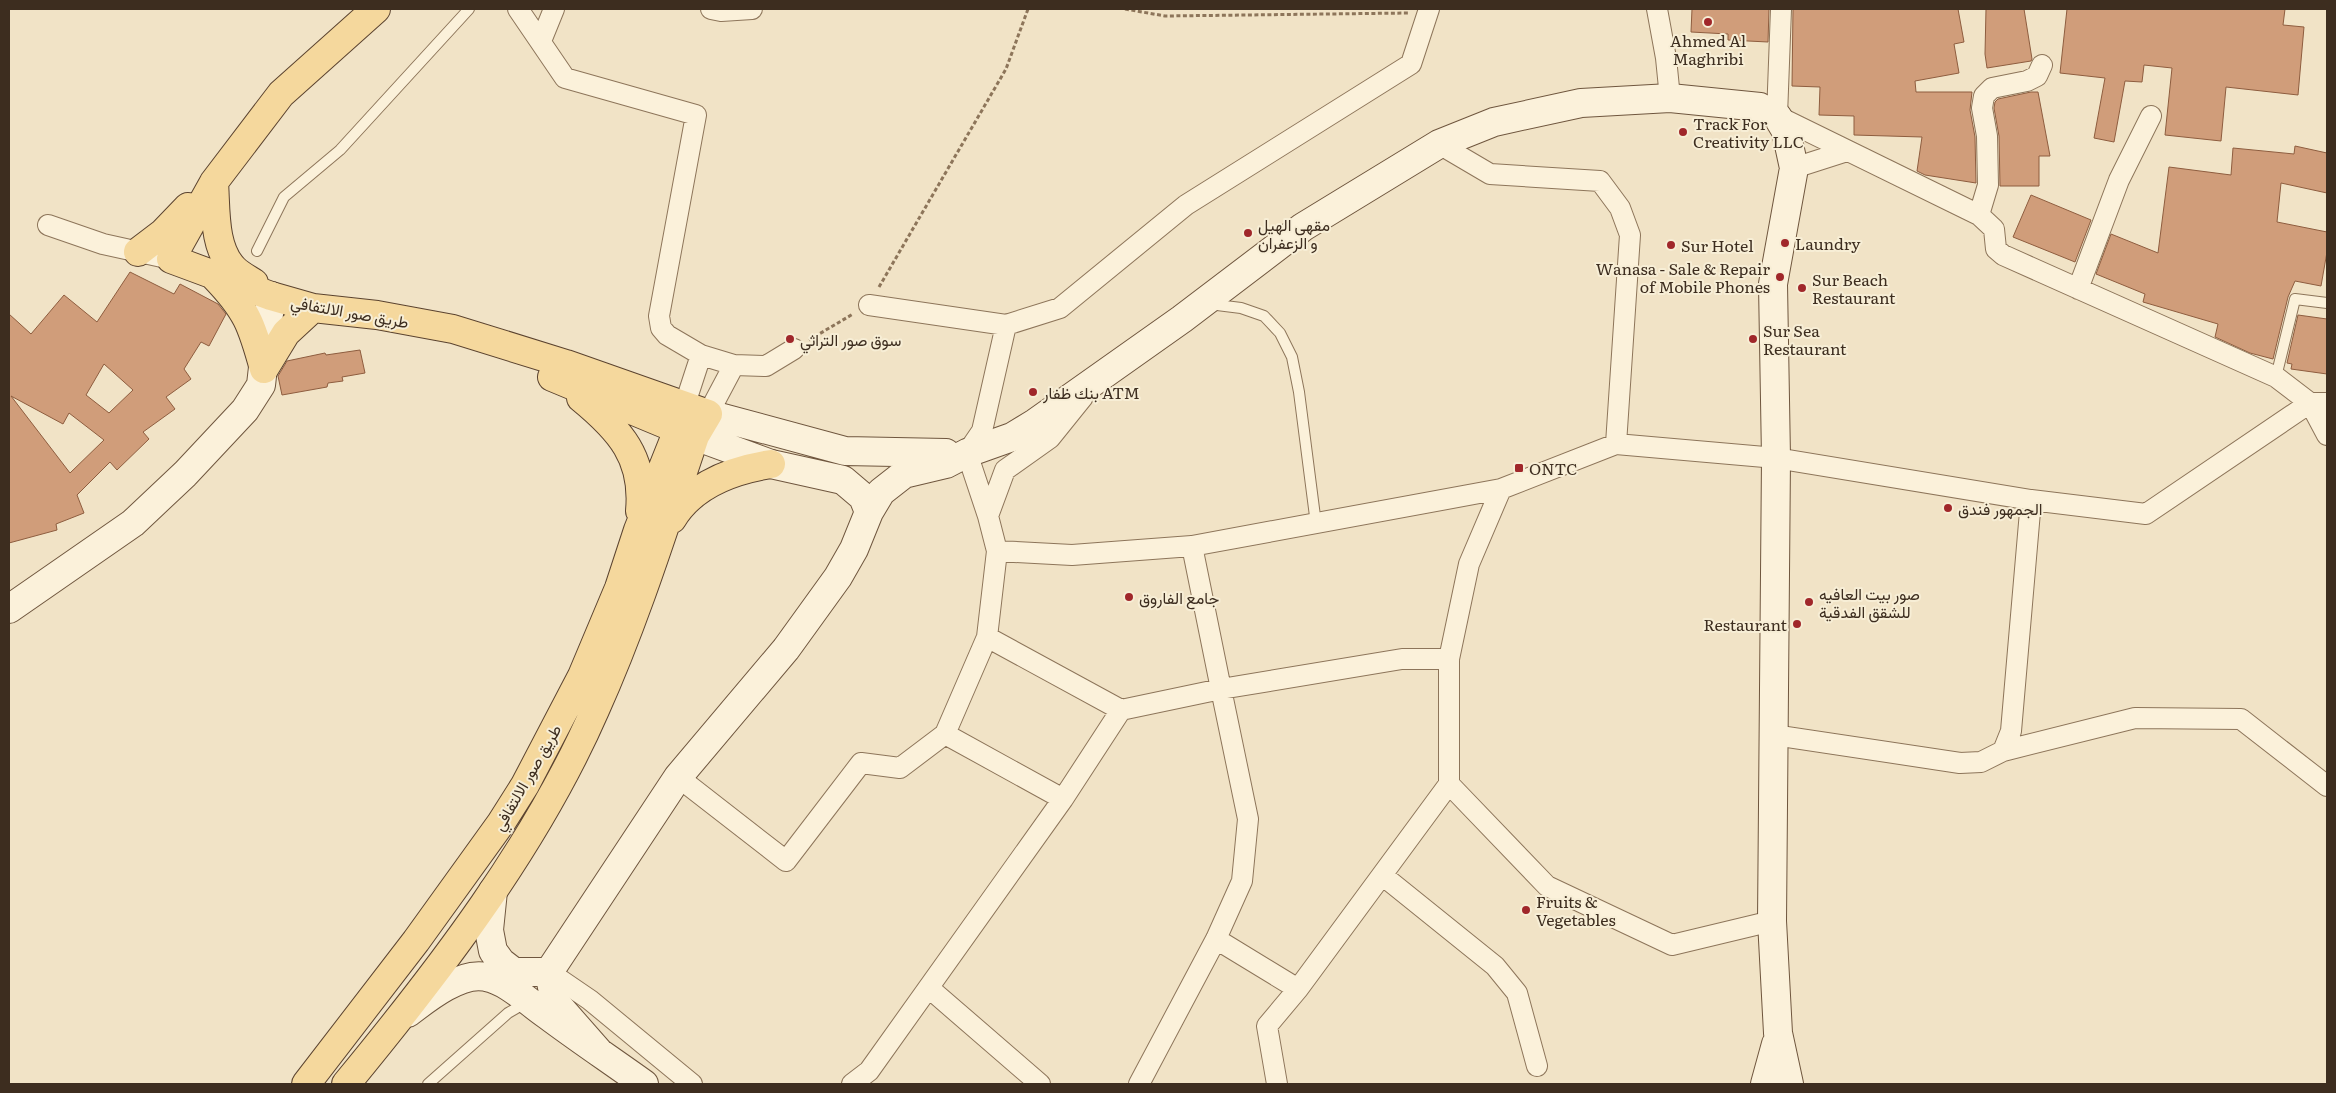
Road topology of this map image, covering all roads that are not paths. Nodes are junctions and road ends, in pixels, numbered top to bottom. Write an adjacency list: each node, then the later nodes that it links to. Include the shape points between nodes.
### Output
1 (376, 9): 18 (main road, via 281,94)
2 (470, 9): 21 (lane, via 340,150 284,197)
3 (518, 9): 10 (street)
4 (554, 9): 10 (street)
5 (711, 9): 6 (street)
6 (752, 9)
7 (1657, 9): 12 (street)
8 (1781, 9): 13 (street)
9 (1429, 10): 31 (street, via 1411,64 1186,206 1060,308)
10 (541, 41): 34 (street, via 565,78 696,115 659,316 661,328 667,335)
11 (2042, 65): 19 (street, via 2037,76 1992,88 1984,96 1982,108 1988,136 1988,185)
12 (1670, 98): 13 (street, via 1760,107); 15 (street, via 1581,103 1494,122)
13 (1777, 116): 16 (street); 17 (street, via 1786,131)
14 (2151, 116): 25 (street, via 2119,180)
15 (1439, 144): 27 (street, via 1303,228); 43 (street, via 1490,174 1600,181 1620,208 1630,235)
16 (1847, 151): 17 (street); 19 (street)
17 (1794, 168): 45 (street, via 1773,284)
18 (214, 182): 22 (main road, via 163,233); 23 (main road); 24 (main road); 26 (main road, via 217,228 223,252 234,269)
19 (1979, 215): 25 (street, via 1994,229 1996,249 2002,255)
20 (48, 225): 22 (street)
21 (257, 251)
22 (138, 252): 23 (street)
23 (171, 259): 24 (main road, طريق صور الالتفافي)
24 (204, 271): 26 (main road, طريق صور الالتفافي); 36 (main road, via 236,298 252,325)
25 (2078, 289): 37 (street)
26 (271, 296): 30 (main road, طريق صور الالتفافي); 36 (street)
27 (1203, 303): 38 (street); 51 (lane, via 1241,308 1264,316 1280,333 1292,357 1299,392)
28 (2327, 303): 37 (lane, via 2295,299)
29 (869, 305): 31 (street)
30 (313, 308): 32 (main road, طريق صور الالتفافي, via 453,328); 36 (main road, via 286,334)
31 (1006, 325): 44 (street, via 982,431)
32 (475, 337): 39 (main road, طريق صور الالتفافي); 41 (main road, طريق صور الالتفافي, via 566,364)
33 (794, 349): 35 (street, via 766,366)
34 (701, 355): 35 (street); 41 (street)
35 (734, 365): 41 (street)
36 (264, 369): 55 (street, via 261,385 245,410 133,523)
37 (2276, 377): 40 (street)
38 (1098, 378): 44 (street, via 1012,437); 50 (street, via 1050,438 1005,470)
39 (558, 380): 41 (main road, طريق صور الالتفافي); 52 (main road, via 610,423 629,450 641,480)
40 (2319, 403): 42 (street); 48 (street, via 2146,514)
41 (691, 422): 44 (street, via 845,451); 46 (street); 52 (main road, طريق صور الالتفافي)
42 (2327, 435)
43 (1616, 444): 45 (street); 47 (street)
44 (968, 453): 49 (street, via 946,464 897,477 881,492); 50 (street)
45 (1776, 458): 48 (street); 61 (street)
46 (771, 464): 49 (street, via 843,480 863,497); 52 (main road, via 739,471 696,492)
47 (1501, 489): 51 (street); 57 (street, via 1469,564)
48 (2031, 500): 62 (street, via 2011,731)
49 (869, 512): 63 (street, via 854,549 832,585 786,648)
50 (988, 516): 54 (street)
51 (1316, 524): 53 (street)
52 (649, 535): 68 (main road, طريق صور الالتفافي, via 628,628 595,711 559,782); 79 (main road, طريق صور الالتفافي, via 618,588 582,676 496,830)
53 (1192, 546): 54 (street, via 1072,555); 58 (street)
54 (997, 551): 56 (street)
55 (9, 609)
56 (987, 637): 59 (street); 60 (street)
57 (1450, 658): 58 (street, via 1402,659); 64 (street)
58 (1221, 689): 59 (street); 70 (street, via 1248,819 1242,881)
59 (1121, 710): 66 (street)
60 (945, 734): 63 (street, via 900,768 862,763 786,861); 66 (street)
61 (1774, 736): 62 (street, via 1960,763 1981,762); 69 (street)
62 (2003, 751): 65 (street, via 2135,718 2240,719)
63 (678, 776): 71 (street)
64 (1449, 784): 67 (street); 69 (street, via 1547,886 1672,945)
65 (2327, 786)
66 (1063, 799): 72 (street)
67 (1382, 875): 73 (street); 78 (street, via 1495,966 1517,993)
68 (493, 891): 71 (street, via 489,930 493,951 514,972); 75 (main road, طريق صور الالتفافي)
69 (1772, 921): 76 (street)
70 (1216, 939): 73 (street); 86 (street)
71 (549, 972): 77 (street, via 555,1002); 83 (street, via 590,1000)
72 (928, 988): 84 (street, via 869,1071); 85 (street)
73 (1298, 989): 87 (street, via 1267,1026)
74 (528, 1001): 75 (street, via 485,976 470,977 433,994); 77 (street); 81 (lane, via 508,1014)
75 (399, 1020): 80 (main road, طريق صور الالتفافي)
76 (1778, 1033): 88 (street); 89 (street)
77 (598, 1051): 82 (street)
78 (1537, 1066)
79 (306, 1084)
80 (346, 1084)
81 (428, 1084)
82 (644, 1084)
83 (692, 1084)
84 (852, 1084)
85 (1040, 1084)
86 (1139, 1084)
87 (1277, 1084)
88 (1765, 1084)
89 (1789, 1084)

